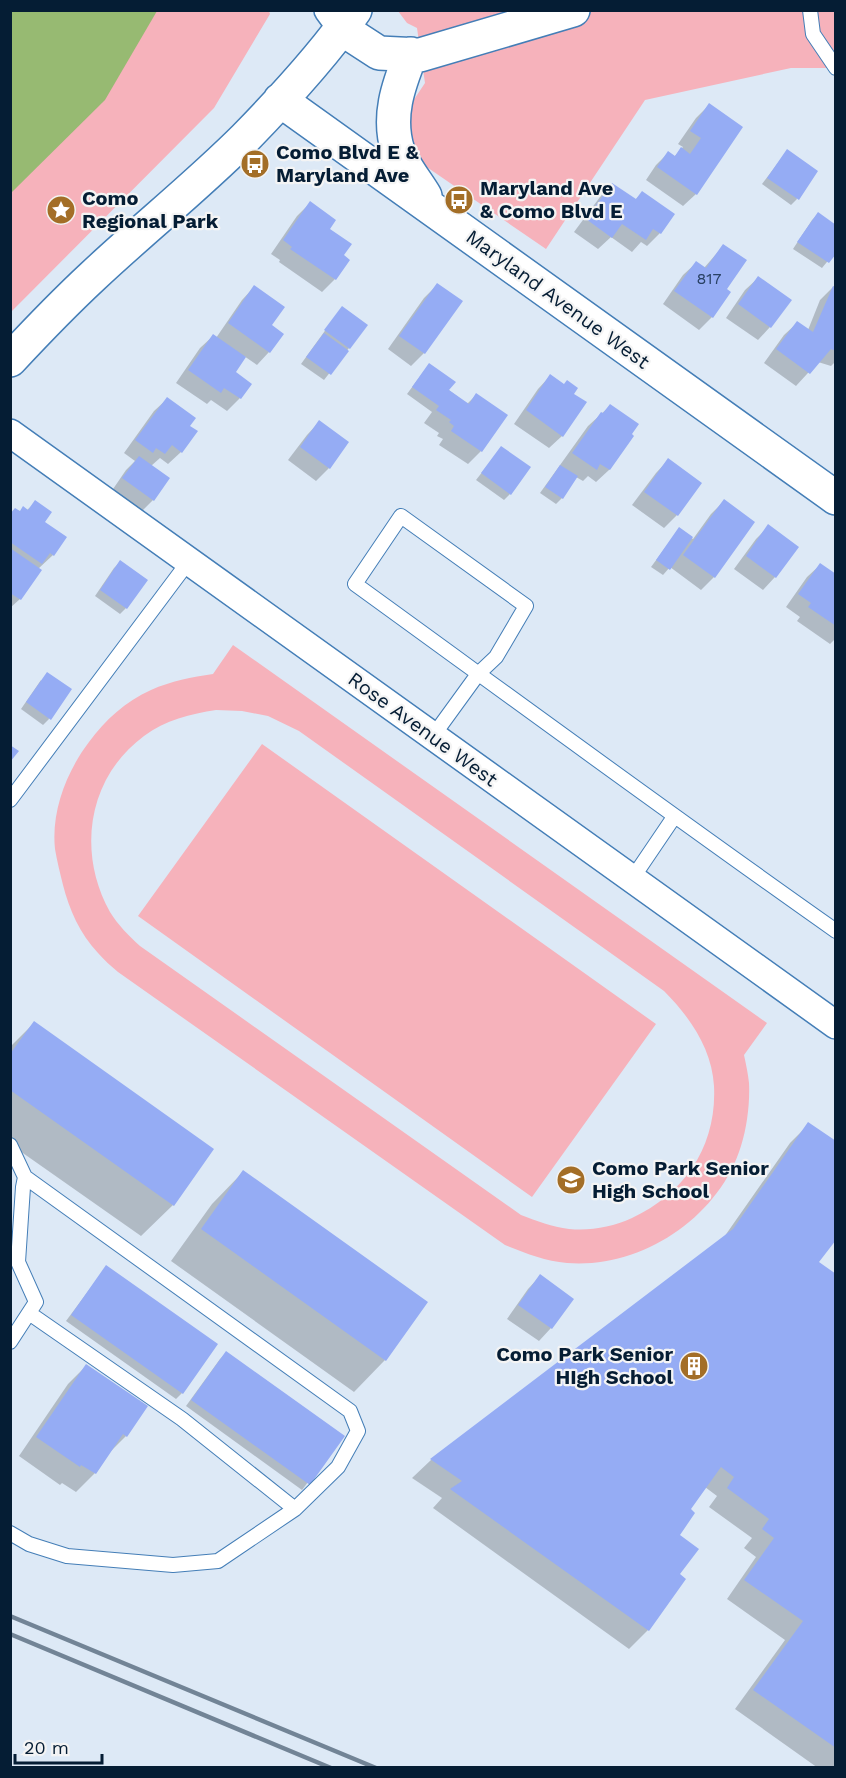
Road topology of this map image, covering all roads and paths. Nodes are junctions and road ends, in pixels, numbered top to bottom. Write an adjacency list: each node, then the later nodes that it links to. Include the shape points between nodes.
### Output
1 (573, 10): 4 (street, via 420,55)
2 (810, 10): 5 (lane, via 813,34)
3 (342, 17): 4 (street, via 379,53); 6 (street)
4 (411, 54): 7 (street, via 399,83 394,131 398,153)
5 (836, 68)
6 (280, 100): 7 (street, Maryland Avenue West); 8 (street, via 45,322)
7 (434, 210): 10 (street, Maryland Avenue West)
8 (10, 360)
9 (10, 433): 11 (street, Rose Avenue West)
10 (836, 498)
11 (189, 561): 13 (street, Rose Avenue West); 14 (lane)
12 (478, 674): 12 (lane, via 496,657 526,606 401,516 355,584); 13 (lane); 15 (lane)
13 (433, 736): 16 (street, Rose Avenue West)
14 (10, 800)
15 (674, 817): 16 (lane); 17 (lane)
16 (632, 879): 18 (street, Rose Avenue West)
17 (836, 931)
18 (836, 1025)
19 (10, 1145): 20 (lane)
20 (26, 1177): 21 (lane, via 18,1262 36,1302); 23 (lane, via 350,1411 358,1431 338,1467)
21 (29, 1313): 22 (lane); 23 (lane, via 182,1419)
22 (10, 1342)
23 (295, 1509): 24 (lane, via 219,1561 173,1565 67,1556 29,1544)
24 (10, 1533)

